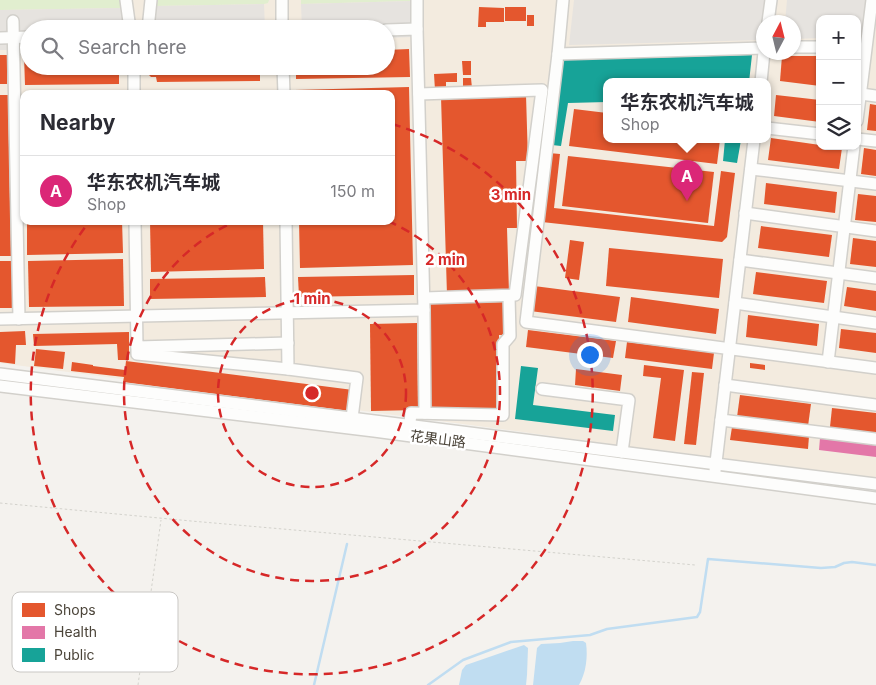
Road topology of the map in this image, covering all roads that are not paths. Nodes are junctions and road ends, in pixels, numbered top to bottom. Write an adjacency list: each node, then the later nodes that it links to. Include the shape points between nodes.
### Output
1 (126, 0): 9 (street)
2 (151, 0): 10 (street)
3 (282, 0): 11 (street)
4 (417, 0): 13 (street)
5 (563, 0): 22 (street)
6 (771, 0): 8 (street)
7 (872, 0): 18 (street)
8 (769, 15)
9 (129, 20)
10 (149, 20)
11 (282, 20)
12 (13, 21): 15 (street)
13 (417, 29): 14 (street); 30 (street)
14 (395, 30)
15 (13, 37): 16 (street); 17 (street); 56 (street)
16 (20, 37)
17 (0, 38)
18 (862, 45): 24 (street)
19 (816, 46): 20 (street)
20 (801, 47)
21 (756, 48): 22 (street)
22 (558, 54): 61 (street, via 526,322)
23 (763, 60): 27 (street)
24 (861, 70)
25 (134, 75): 28 (street)
26 (283, 75): 29 (street)
27 (761, 78)
28 (134, 90)
29 (284, 90)
30 (419, 94): 50 (street, via 542,90 516,296); 52 (street)
31 (861, 94): 32 (street)
32 (876, 96)
33 (771, 128): 34 (street)
34 (816, 134)
35 (861, 139): 36 (street)
36 (876, 141)
37 (754, 143): 39 (street)
38 (854, 150): 40 (street)
39 (751, 169): 40 (street); 42 (street)
40 (850, 180): 41 (street); 45 (street)
41 (876, 184)
42 (746, 213): 45 (street); 47 (street)
43 (136, 225): 54 (street)
44 (286, 225): 53 (street)
45 (844, 226): 46 (street); 48 (street)
46 (876, 230)
47 (740, 260): 48 (street); 51 (street)
48 (839, 273): 49 (street); 55 (street)
49 (876, 278)
50 (509, 296): 52 (street); 70 (street, via 510,336 503,344 503,415)
51 (735, 303): 55 (street); 61 (street)
52 (424, 304): 53 (street); 70 (street)
53 (288, 313): 54 (street); 59 (street)
54 (136, 316): 56 (street); 60 (street)
55 (834, 317): 58 (street); 62 (street)
56 (20, 318): 57 (street)
57 (0, 319)
58 (876, 323)
59 (288, 343): 60 (street); 64 (street)
60 (137, 347): 64 (street, via 137,354)
61 (730, 349): 62 (street); 66 (street)
62 (828, 362): 63 (street)
63 (876, 368)
64 (288, 369): 72 (street, via 357,378)
65 (0, 374): 72 (street, 花果山路)
66 (725, 385): 69 (street); 71 (street)
67 (0, 386): 72 (street, 花果山路)
68 (542, 389): 75 (street, via 629,400)
69 (876, 405)
70 (425, 414): 73 (street, via 411,413)
71 (721, 420): 74 (street); 76 (street)
72 (351, 423): 73 (street, 花果山路)
73 (409, 431): 75 (street, 花果山路); 76 (street, 花果山路)
74 (876, 439)
75 (622, 452): 76 (street, 花果山路)
76 (715, 470): 77 (street, 花果山路); 78 (street, 花果山路)
77 (876, 484)
78 (876, 498)

